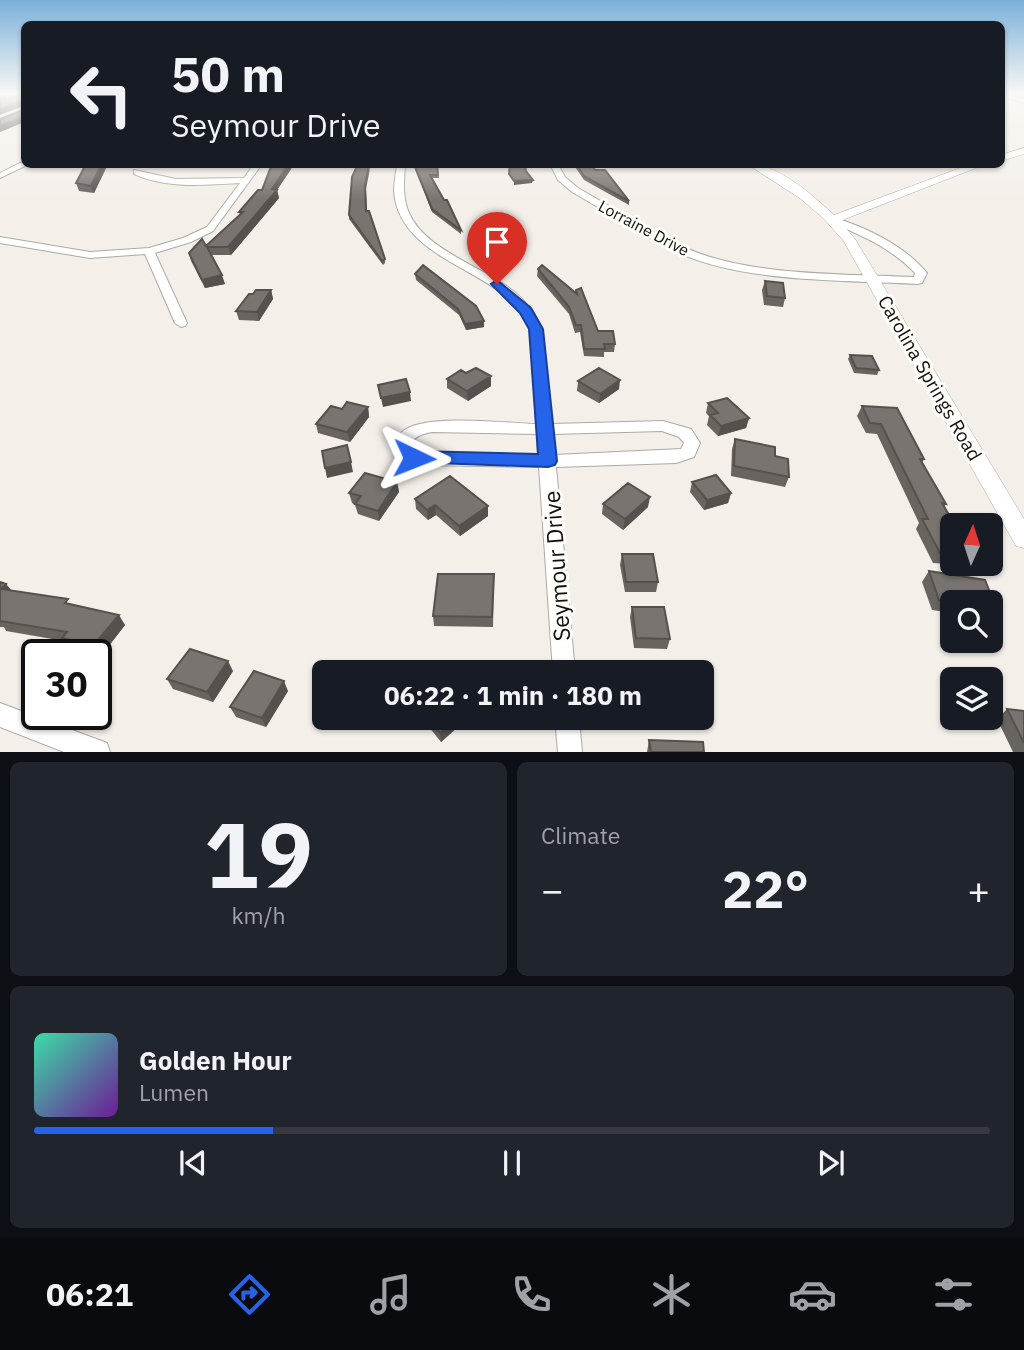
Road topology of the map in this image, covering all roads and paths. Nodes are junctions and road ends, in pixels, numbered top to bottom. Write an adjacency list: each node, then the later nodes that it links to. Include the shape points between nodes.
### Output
1 (1024, 150): 2 (street)
2 (1005, 157)
3 (21, 166): 10 (street)
4 (256, 168): 11 (street)
5 (400, 168): 17 (street, Seymour Drive, via 400,205 414,231 497,284 526,311 536,329)
6 (556, 168): 15 (street, Lorraine Drive, via 575,190 691,253 750,270)
7 (759, 168): 12 (street, Carolina Springs Road, via 791,186)
8 (970, 168): 12 (street)
9 (137, 172): 11 (street, via 177,181)
10 (0, 176)
11 (248, 180): 14 (street, via 210,229)
12 (833, 220): 15 (street, Carolina Springs Road); 15 (street, Lorraine Drive, via 890,245 921,273 918,281)
13 (0, 240): 14 (street, via 101,255)
14 (149, 251): 16 (street)
15 (873, 280): 19 (street, Carolina Springs Road)
16 (181, 323)
17 (546, 429): 18 (street, Seymour Drive); 18 (street, via 671,427 685,433 692,443 688,453 676,457); 18 (street, via 427,428 406,435 401,446 407,455 421,459)
18 (548, 461): 20 (street, Seymour Drive)
19 (1024, 539)
20 (563, 660)
21 (0, 715): 23 (street)
22 (568, 730): 24 (street)
23 (98, 751)
24 (570, 751)

